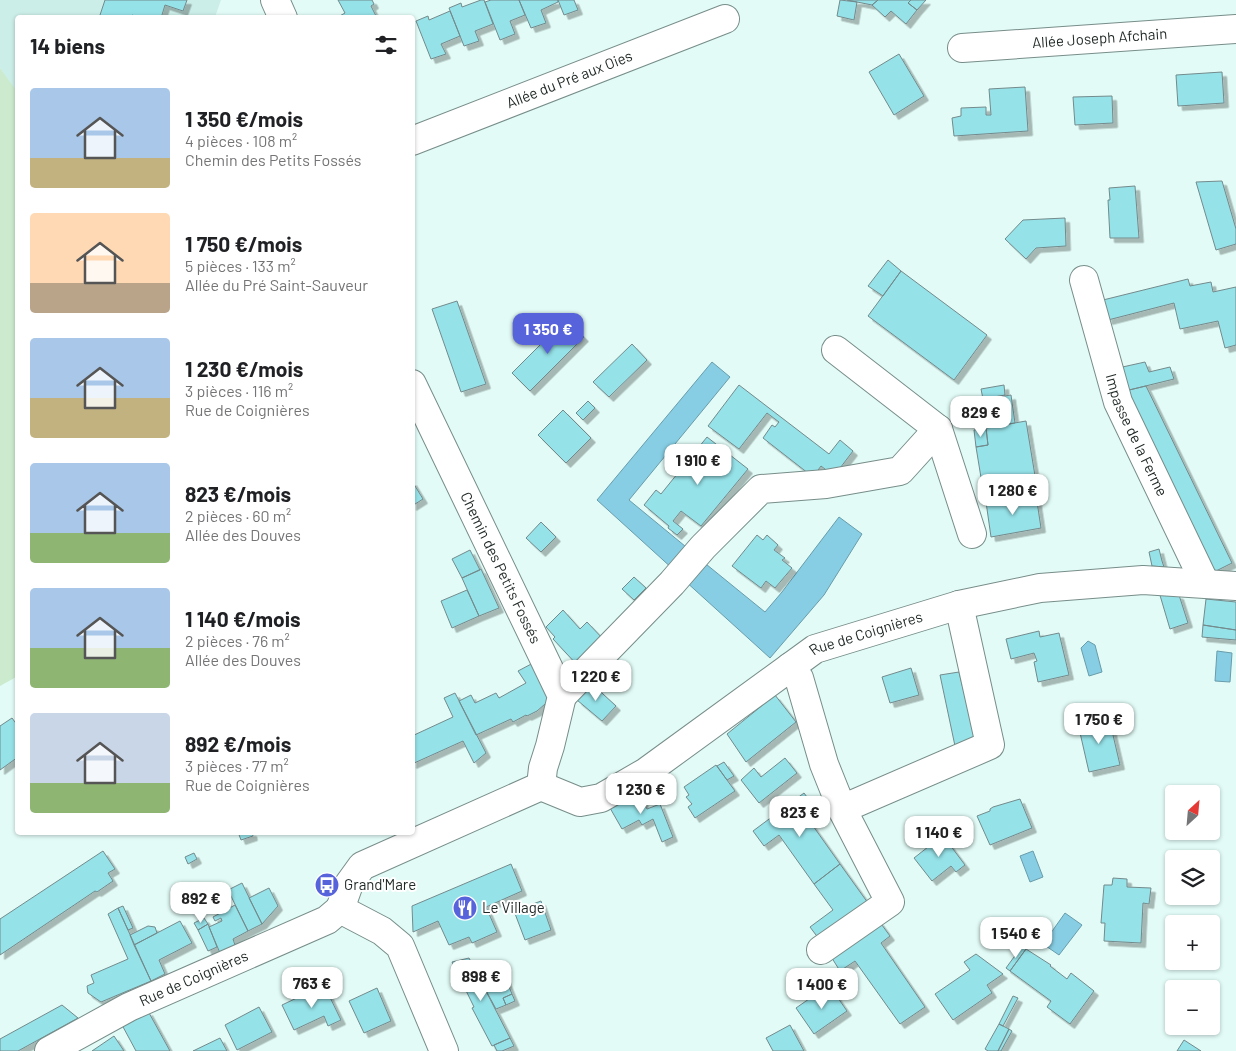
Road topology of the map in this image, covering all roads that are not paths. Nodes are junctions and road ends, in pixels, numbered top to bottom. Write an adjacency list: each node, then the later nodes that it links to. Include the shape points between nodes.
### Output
1 (275, 0): 2 (street)
2 (282, 15)
3 (725, 19): 6 (street, Allée du Pré aux Oies)
4 (1236, 29): 5 (street, Allée Joseph Afchain)
5 (962, 48)
6 (415, 140)
7 (1084, 280): 12 (street, Impasse de la Ferme, via 1118,402)
8 (836, 350): 10 (street)
9 (415, 390): 16 (street, Chemin des Petits Fossés)
10 (938, 429): 11 (street); 16 (street, via 900,471 826,484 761,490)
11 (972, 534)
12 (1206, 583): 13 (street, Rue de Coignières); 14 (street, Rue de Coignières, via 1143,580 1040,588)
13 (1236, 586)
14 (959, 605): 15 (street, Rue de Coignières, via 814,649); 18 (street, via 990,745)
15 (790, 667): 17 (street, Rue de Coignières, via 646,772 601,798 580,802); 18 (street, via 799,678 824,764)
16 (562, 696): 17 (street)
17 (541, 786): 19 (street, via 362,866 349,884)
18 (842, 809): 20 (street, via 890,902)
19 (340, 909): 21 (street, Rue de Coignières, via 327,920 129,1007); 22 (street, via 382,931 400,946)
20 (821, 950)
21 (61, 1048)
22 (444, 1051)

